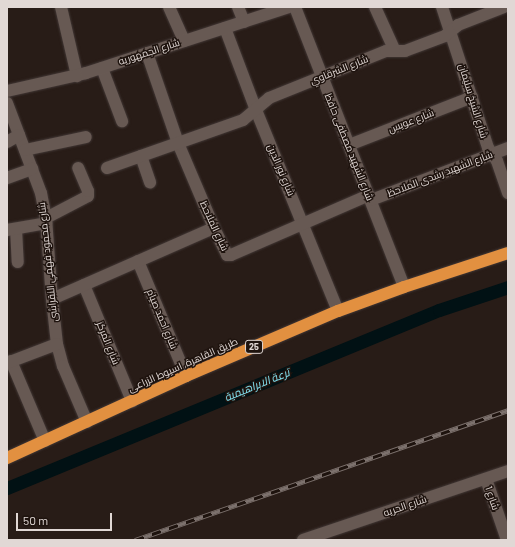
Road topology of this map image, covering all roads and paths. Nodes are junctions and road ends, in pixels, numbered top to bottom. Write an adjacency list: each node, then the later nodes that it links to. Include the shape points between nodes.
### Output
1 (61, 7): 16 (street)
2 (170, 7): 12 (street)
3 (238, 7): 9 (street)
4 (289, 7): 9 (street, شارع الجمهوريه)
5 (295, 7): 17 (street, شارع الشهيد مصطفى حافظ)
6 (375, 7): 13 (street)
7 (442, 7): 11 (street, شارع الشيخ سليمان)
8 (504, 7): 11 (street, شارع الشرقاوي, via 458,24)
9 (244, 22): 10 (street, شارع الجمهوريه)
10 (225, 28): 12 (street, شارع الجمهوريه); 21 (street, شارع نور الدين)
11 (451, 31): 13 (street, شارع الشرقاوي, via 445,36 405,51); 19 (street, شارع الشيخ سليمان)
12 (184, 41): 14 (street, شارع الجمهوريه)
13 (395, 51): 17 (street, شارع الشرقاوي, via 386,51)
14 (147, 53): 15 (street, شارع الجمهوريه); 26 (street, شارع الملاحظ)
15 (102, 68): 16 (street, شارع الجمهوريه); 22 (street)
16 (77, 76): 18 (street, شارع الجمهوريه)
17 (321, 78): 21 (street, شارع الشرقاوي, via 269,98); 27 (street, شارع الشهيد مصطفى حافظ)
18 (7, 91)
19 (472, 98): 27 (street, شارع عويس); 30 (street, شارع الشيخ سليمان)
20 (7, 103): 23 (street, شارع محمود فهمي النقراشى)
21 (256, 110): 26 (street, شارع الشرقاوي, via 243,120); 40 (street, شارع نور الدين)
22 (122, 121)
23 (19, 135): 25 (street); 29 (street, شارع محمود فهمي النقراشى)
24 (86, 137): 29 (street)
25 (7, 142)
26 (178, 143): 31 (street, شارع الشرقاوي); 41 (street, شارع الملاحظ)
27 (350, 145): 38 (street, شارع الشهيد مصطفى حافظ)
28 (508, 148): 30 (street, شارع الشهيد رشدى الملاحظ)
29 (25, 150): 34 (street, شارع محمود فهمي النقراشى)
30 (492, 154): 37 (street, شارع الشيخ سليمان, via 497,161); 38 (street, شارع الشهيد رشدى الملاحظ)
31 (141, 156): 33 (street, شارع الشرقاوي); 36 (street)
32 (78, 168): 39 (street, via 88,196)
33 (107, 168)
34 (32, 169): 35 (street); 39 (street, شارع محمود فهمي النقراشى, via 41,193)
35 (7, 178)
36 (150, 182)
37 (508, 194)
38 (370, 198): 40 (street, شارع الملاحظ); 47 (street, شارع الشهيد مصطفى حافظ)
39 (46, 221): 42 (street); 48 (street, شارع محمود فهمي النقراشى)
40 (303, 223): 41 (street, شارع الملاحظ, via 229,256 225,253); 49 (street, شارع نور الدين)
41 (214, 228): 45 (street)
42 (12, 230): 44 (street)
43 (508, 253): 47 (highway, طريق القاهرة, اسيوط الزراعى / 25)
44 (18, 262)
45 (138, 262): 46 (street); 52 (street, شارع احمد صيام)
46 (84, 285): 48 (street); 53 (street, شارع المركز)
47 (404, 287): 49 (highway, طريق القاهرة, اسيوط الزراعى / 25)
48 (52, 299): 50 (street, شارع محمود فهمي النقراشى)
49 (338, 311): 52 (highway, طريق القاهرة, اسيوط الزراعى / 25)
50 (57, 344): 51 (street); 54 (street, شارع محمود فهمي النقراشى, via 63,366)
51 (9, 362): 55 (street)
52 (186, 376): 53 (highway, طريق القاهرة, اسيوط الزراعى / 25)
53 (132, 401): 54 (highway, طريق القاهرة, اسيوط الزراعى / 25)
54 (86, 422): 55 (highway, طريق القاهرة, اسيوط الزراعى / 25)
55 (45, 441): 56 (highway, طريق القاهرة, اسيوط الزراعى / 25)
56 (7, 458)
57 (508, 471): 58 (street, شارع الحريه)
58 (486, 479): 59 (street, شارع الحريه); 60 (street, شارع 1)
59 (303, 540)
60 (507, 540)

